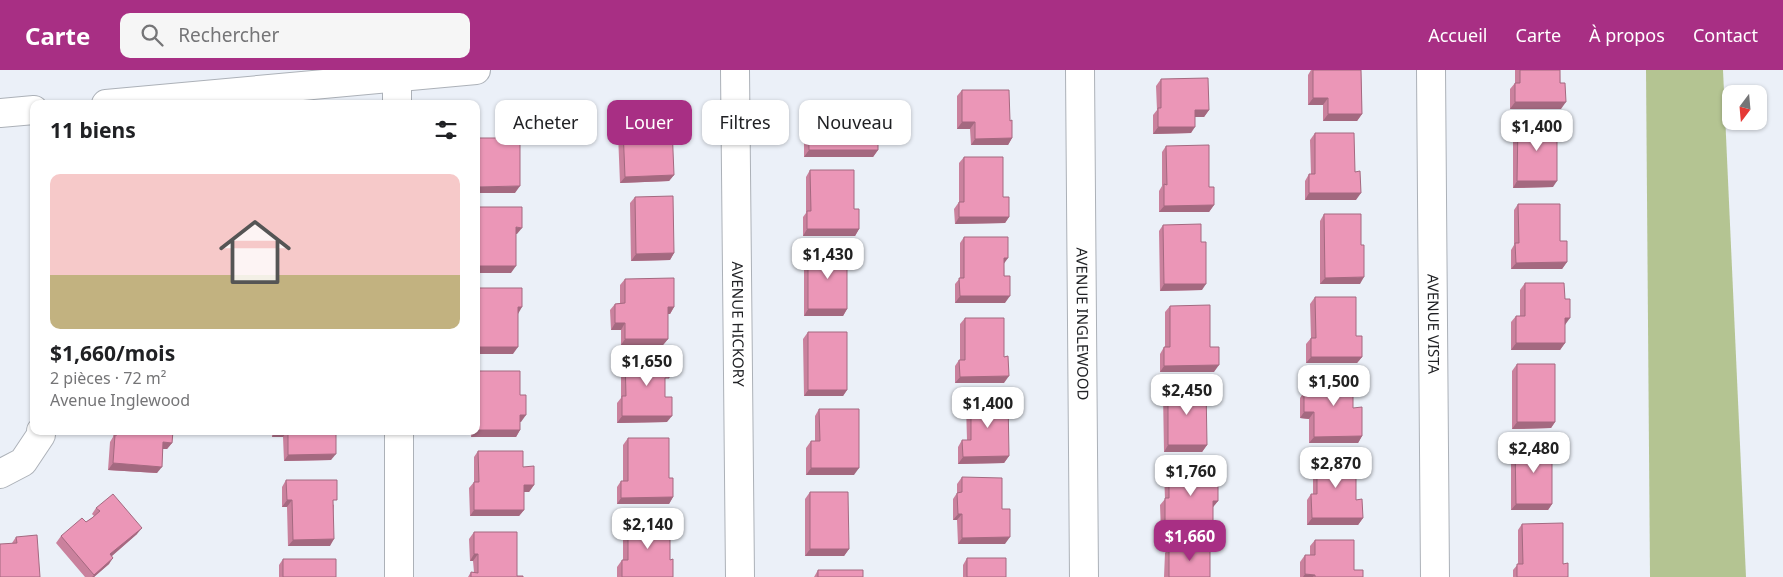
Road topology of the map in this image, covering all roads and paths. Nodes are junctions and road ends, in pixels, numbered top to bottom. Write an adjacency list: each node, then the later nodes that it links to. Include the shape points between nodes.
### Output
1 (476, 70): 5 (street)
2 (736, 70): 14 (street, AVENUE HICKORY)
3 (1080, 70): 15 (street, AVENUE INGLEWOOD)
4 (1431, 70): 16 (street, AVENUE VISTA)
5 (397, 73): 6 (street); 7 (street)
6 (144, 100)
7 (397, 100)
8 (30, 110): 9 (street)
9 (0, 113)
10 (41, 435): 12 (street, via 23,462)
11 (399, 435): 13 (street)
12 (0, 474)
13 (400, 577)
14 (740, 577)
15 (1084, 577)
16 (1435, 577)

